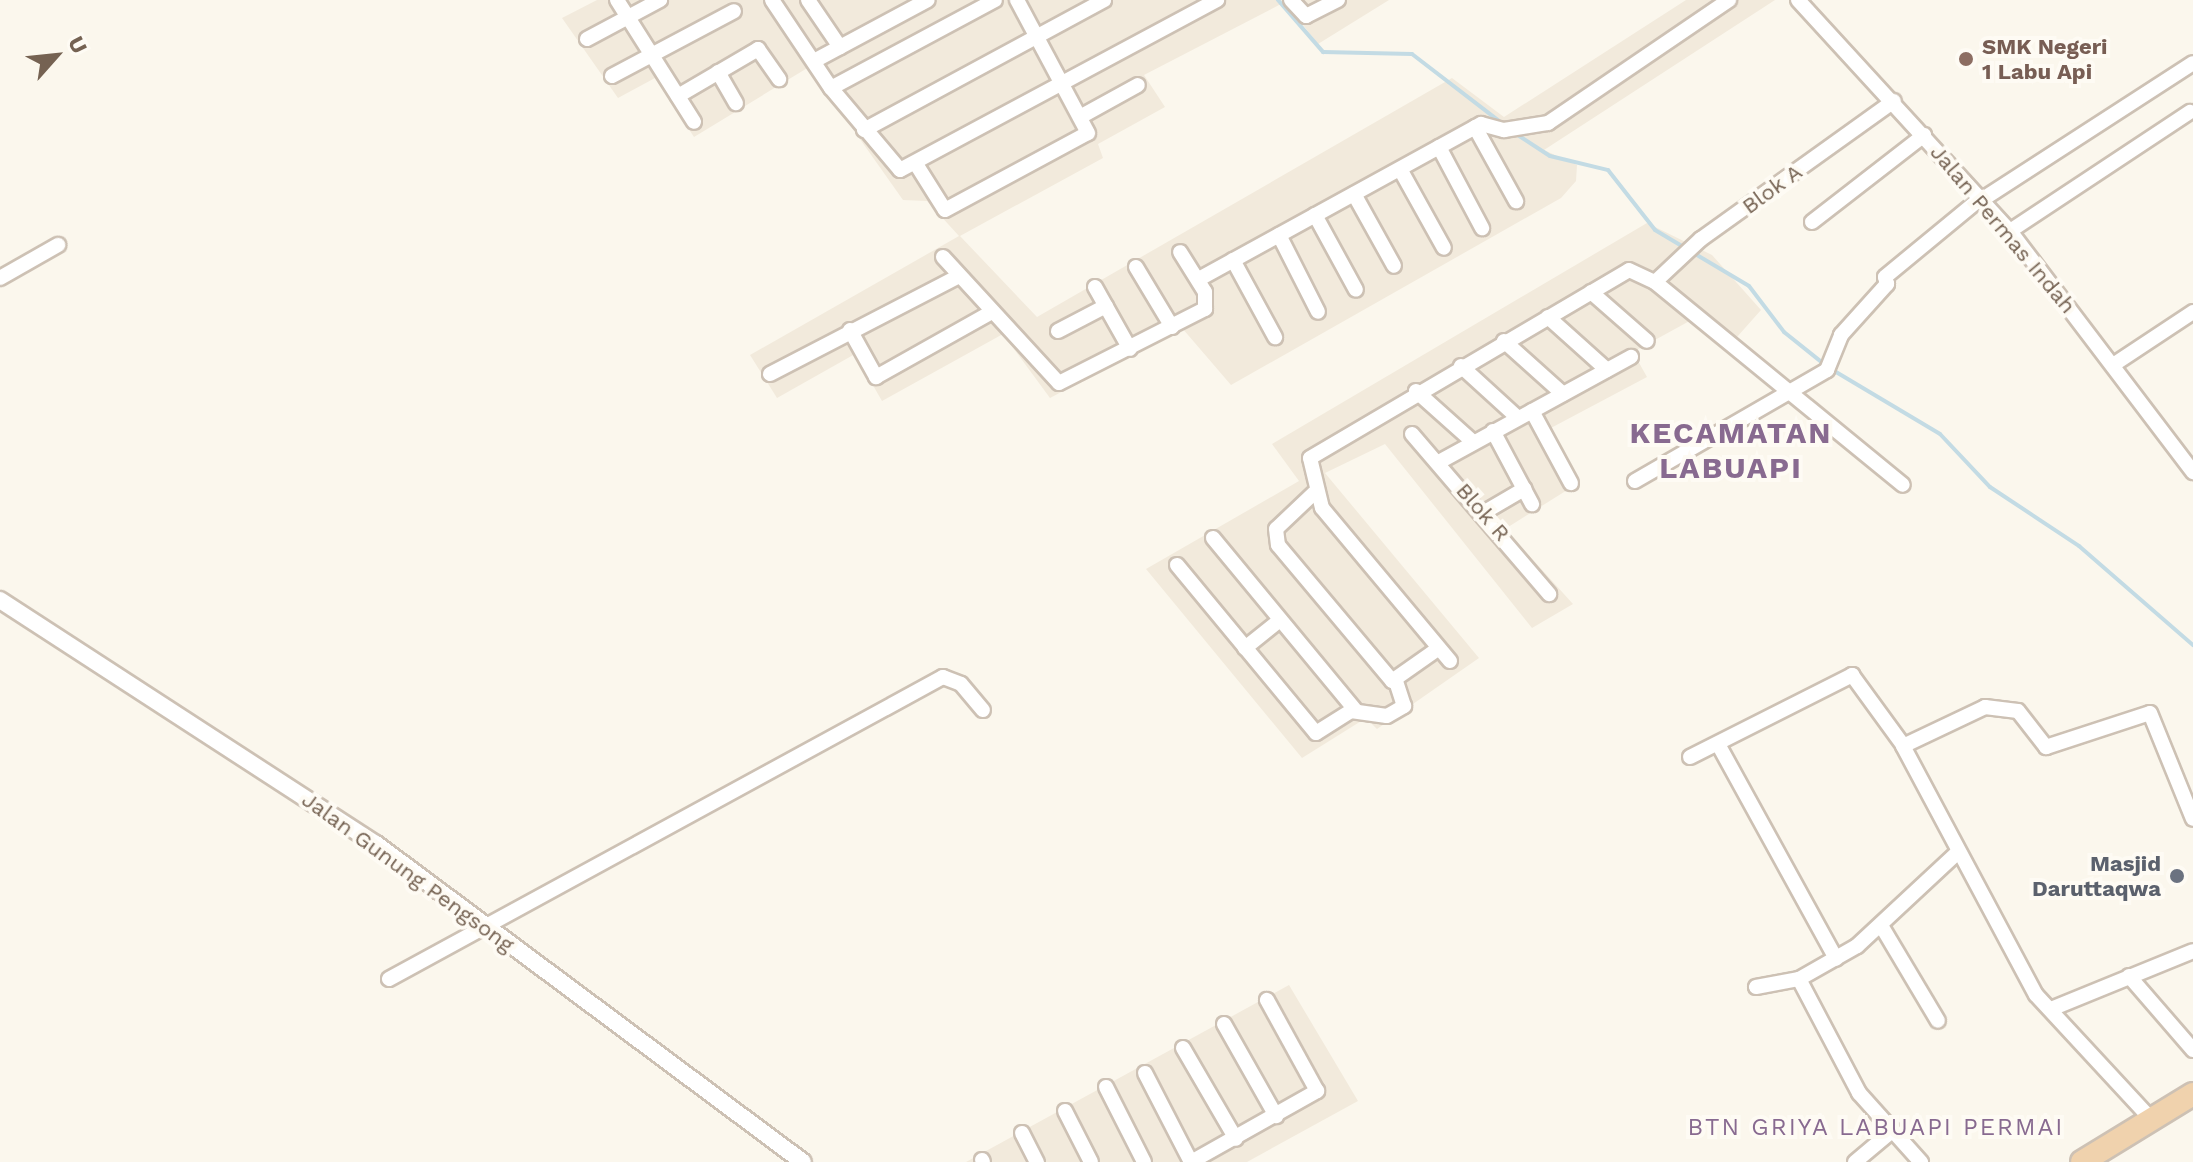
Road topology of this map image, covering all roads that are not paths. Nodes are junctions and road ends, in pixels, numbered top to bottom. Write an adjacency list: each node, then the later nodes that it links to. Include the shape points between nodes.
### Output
1 (617, 0): 15 (street)
2 (660, 0): 15 (street)
3 (772, 0): 20 (street)
4 (808, 0): 18 (street)
5 (928, 0): 18 (street)
6 (995, 0): 27 (street)
7 (1017, 0): 16 (street)
8 (1104, 0): 16 (street)
9 (1217, 0): 25 (street)
10 (1291, 0): 11 (street, via 1306,16)
11 (1338, 0)
12 (1729, 0): 34 (street, via 1548,123)
13 (1798, 0): 29 (street, Jalan Permas Indah)
14 (734, 11): 19 (street)
15 (627, 18): 17 (street); 19 (street)
16 (1037, 37): 25 (street); 35 (street)
17 (587, 39)
18 (840, 47): 20 (street)
19 (652, 56): 23 (street); 28 (street)
20 (814, 61): 27 (street)
21 (2193, 63): 41 (street)
22 (718, 72): 24 (street, via 758,49); 28 (street); 30 (street)
23 (612, 76)
24 (779, 79)
25 (1062, 85): 32 (street); 38 (street)
26 (1138, 85): 32 (street)
27 (831, 88): 35 (street)
28 (678, 96): 33 (street)
29 (1894, 101): 36 (street, Jalan Permas Indah); 58 (street, Blok A, via 1701,239)
30 (736, 103)
31 (2190, 112): 46 (street)
32 (1080, 117): 38 (street, via 1086,134 947,210)
33 (694, 122)
34 (1475, 127): 37 (street); 42 (street)
35 (864, 130): 38 (street, via 896,168)
36 (1924, 135): 41 (street, Jalan Permas Indah); 44 (street)
37 (1439, 147): 39 (street); 45 (street)
38 (916, 164)
39 (1400, 169): 40 (street); 49 (street)
40 (1354, 194): 43 (street); 53 (street)
41 (1982, 198): 46 (street, Jalan Permas Indah); 81 (street, via 1885,277 1887,284 1841,335 1829,367)
42 (1516, 201)
43 (1315, 215): 47 (street); 60 (street)
44 (1812, 222)
45 (1482, 228)
46 (2010, 231): 75 (street, Jalan Permas Indah)
47 (1279, 235): 52 (street); 64 (street)
48 (58, 245): 56 (street)
49 (1444, 248)
50 (1180, 252): 57 (street)
51 (943, 257): 55 (street)
52 (1233, 260): 57 (street); 70 (street)
53 (1394, 266)
54 (1136, 267): 67 (street)
55 (959, 276): 63 (street); 68 (street)
56 (0, 278)
57 (1199, 279): 67 (street, via 1209,304)
58 (1655, 282): 61 (street, via 1633,269); 81 (street)
59 (1095, 287): 62 (street)
60 (1356, 290)
61 (1591, 292): 66 (street); 72 (street)
62 (1106, 306): 69 (street); 73 (street)
63 (992, 312): 68 (street, via 876,377); 73 (street, via 1059,383)
64 (1318, 312)
65 (2193, 312): 75 (street)
66 (1548, 317): 71 (street); 77 (street)
67 (1172, 327): 73 (street)
68 (850, 330): 78 (street)
69 (1058, 331)
70 (1275, 337)
71 (1504, 341): 76 (street); 80 (street)
72 (1647, 341)
73 (1130, 349)
74 (1631, 357): 77 (street)
75 (2113, 365): 87 (street, Jalan Permas Indah)
76 (1461, 366): 79 (street); 82 (street)
77 (1607, 370): 80 (street)
78 (770, 374)
79 (1416, 391): 85 (street); 92 (street, via 1313,454)
80 (1563, 394): 82 (street)
81 (1793, 395): 88 (street); 90 (street)
82 (1525, 414): 83 (street); 89 (street)
83 (1493, 431): 85 (street); 91 (street)
84 (1412, 434): 86 (street, Blok R)
85 (1473, 442): 86 (street)
86 (1439, 462): 94 (street, Blok R)
87 (2193, 472)
88 (1635, 481)
89 (1571, 483)
90 (1903, 485)
91 (1524, 489): 93 (street); 94 (street)
92 (1314, 493): 101 (street); 103 (street, via 1274,538)
93 (1532, 504)
94 (1483, 513): 97 (street, Blok R)
95 (1213, 538): 99 (street)
96 (1177, 565): 100 (street)
97 (1549, 594)
98 (0, 600): 111 (street, Jalan Gunung Pengsong, via 329,812)
99 (1280, 620): 100 (street); 105 (street)
100 (1245, 648): 105 (street, via 1316,733)
101 (1439, 648): 102 (street); 103 (street)
102 (1450, 661)
103 (1396, 682): 105 (street, via 1404,706 1387,716)
104 (983, 710): 111 (street, via 961,684 943,677)
105 (1356, 711)
106 (1718, 744): 107 (street, via 1857,675); 108 (street); 114 (street)
107 (1903, 745): 109 (street, via 1985,707 2018,711 2046,747 2148,712); 110 (street)
108 (1690, 757)
109 (2193, 819)
110 (1957, 853): 112 (street); 120 (street, via 2036,995)
111 (483, 925): 116 (street); 134 (street, Jalan Gunung Pengsong)
112 (1882, 927): 114 (street); 121 (street)
113 (2193, 951): 115 (street)
114 (1836, 959): 117 (street)
115 (2129, 976): 120 (street); 124 (street)
116 (389, 979)
117 (1799, 979): 118 (street); 131 (street, via 1859,1093)
118 (1756, 987)
119 (1267, 1000): 129 (street, via 1317,1091)
120 (2051, 1009): 130 (street)
121 (1938, 1021)
122 (1224, 1024): 129 (street)
123 (1183, 1048): 133 (street)
124 (2193, 1050)
125 (1145, 1073): 138 (street)
126 (1106, 1087): 137 (street)
127 (2193, 1094): 130 (highway)
128 (1065, 1111): 136 (street)
129 (1276, 1116): 133 (street)
130 (2151, 1119): 141 (highway)
131 (1893, 1130): 139 (street); 140 (street)
132 (1022, 1133): 135 (street)
133 (1236, 1139): 138 (street)
134 (803, 1162)
135 (1037, 1162)
136 (1091, 1162)
137 (1144, 1162)
138 (1191, 1162)
139 (1855, 1162)
140 (1921, 1162)
141 (2082, 1162)

